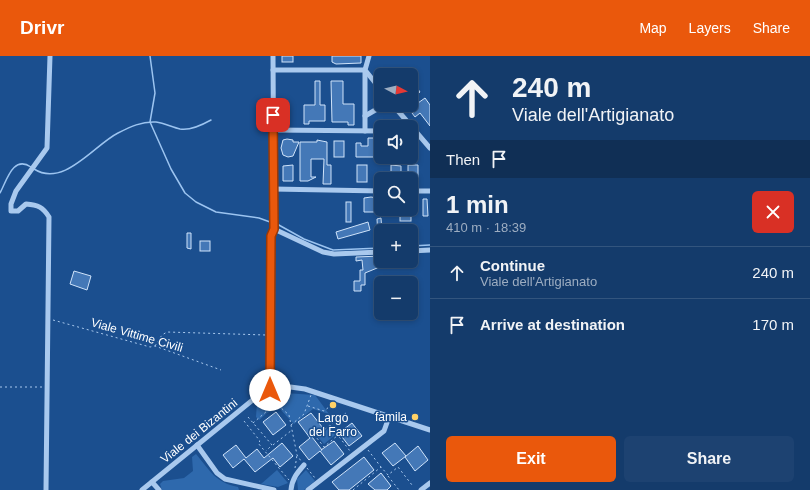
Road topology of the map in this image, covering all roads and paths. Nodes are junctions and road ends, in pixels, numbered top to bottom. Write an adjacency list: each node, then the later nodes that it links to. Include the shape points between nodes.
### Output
1 (50, 56): 24 (street, via 47,148 16,191 10,204 12,211 18,211 26,204 37,205 44,209 49,217)
2 (273, 56): 4 (street)
3 (369, 56): 5 (street)
4 (273, 70): 5 (street); 11 (street)
5 (365, 70): 6 (street); 9 (street)
6 (374, 81)
7 (374, 111): 9 (street)
8 (399, 112): 10 (street)
9 (365, 116): 12 (street)
10 (405, 120)
11 (273, 130): 12 (street); 16 (street)
12 (364, 131): 13 (street)
13 (374, 131)
14 (418, 135): 15 (street)
15 (430, 148)
16 (274, 189): 17 (street); 20 (street)
17 (374, 191)
18 (418, 191): 19 (street)
19 (430, 191)
20 (274, 229): 23 (street, via 323,252); 25 (street, via 271,236)
21 (430, 250): 22 (street)
22 (418, 251)
23 (374, 252)
24 (48, 318): 26 (path, Viale Vittime Civili, via 150,347); 29 (street)
25 (271, 335): 26 (path, via 167,332); 30 (street)
26 (155, 346): 27 (path, Viale Vittime Civili)
27 (221, 370)
28 (0, 387): 29 (path)
29 (47, 387): 57 (street)
30 (270, 390): 31 (street, via 283,386); 44 (street, Viale dei Bizantini, via 260,394)
31 (313, 391): 32 (path); 35 (street)
32 (307, 406): 33 (path, via 324,411); 39 (path, via 304,414)
33 (329, 407)
34 (346, 413): 40 (path)
35 (389, 416): 42 (street); 46 (street, via 384,431)
36 (248, 417): 38 (path)
37 (244, 421): 47 (path)
38 (253, 423): 39 (path, via 266,411 279,406 289,415); 45 (path)
39 (291, 425): 41 (path)
40 (330, 425): 43 (path); 43 (path, via 316,437 324,447)
41 (292, 430): 45 (path); 49 (path, via 296,455)
42 (430, 430)
43 (338, 435): 48 (path)
44 (196, 445): 52 (street, Viale dei Bizantini); 60 (street, via 224,479)
45 (272, 445): 47 (path)
46 (365, 445): 48 (street); 50 (path)
47 (266, 452): 54 (path)
48 (353, 455): 53 (street)
49 (304, 466): 53 (path); 54 (street)
50 (381, 467): 51 (path); 63 (path)
51 (388, 475): 56 (path, via 398,467); 64 (path)
52 (152, 482): 58 (street, Viale dei Bizantini); 59 (street)
53 (318, 482): 62 (street)
54 (292, 483): 61 (street)
55 (430, 483): 65 (street)
56 (412, 485)
57 (46, 490)
58 (142, 490)
59 (159, 490)
60 (274, 490)
61 (292, 490)
62 (308, 490)
63 (353, 490)
64 (399, 490)
65 (421, 490)

